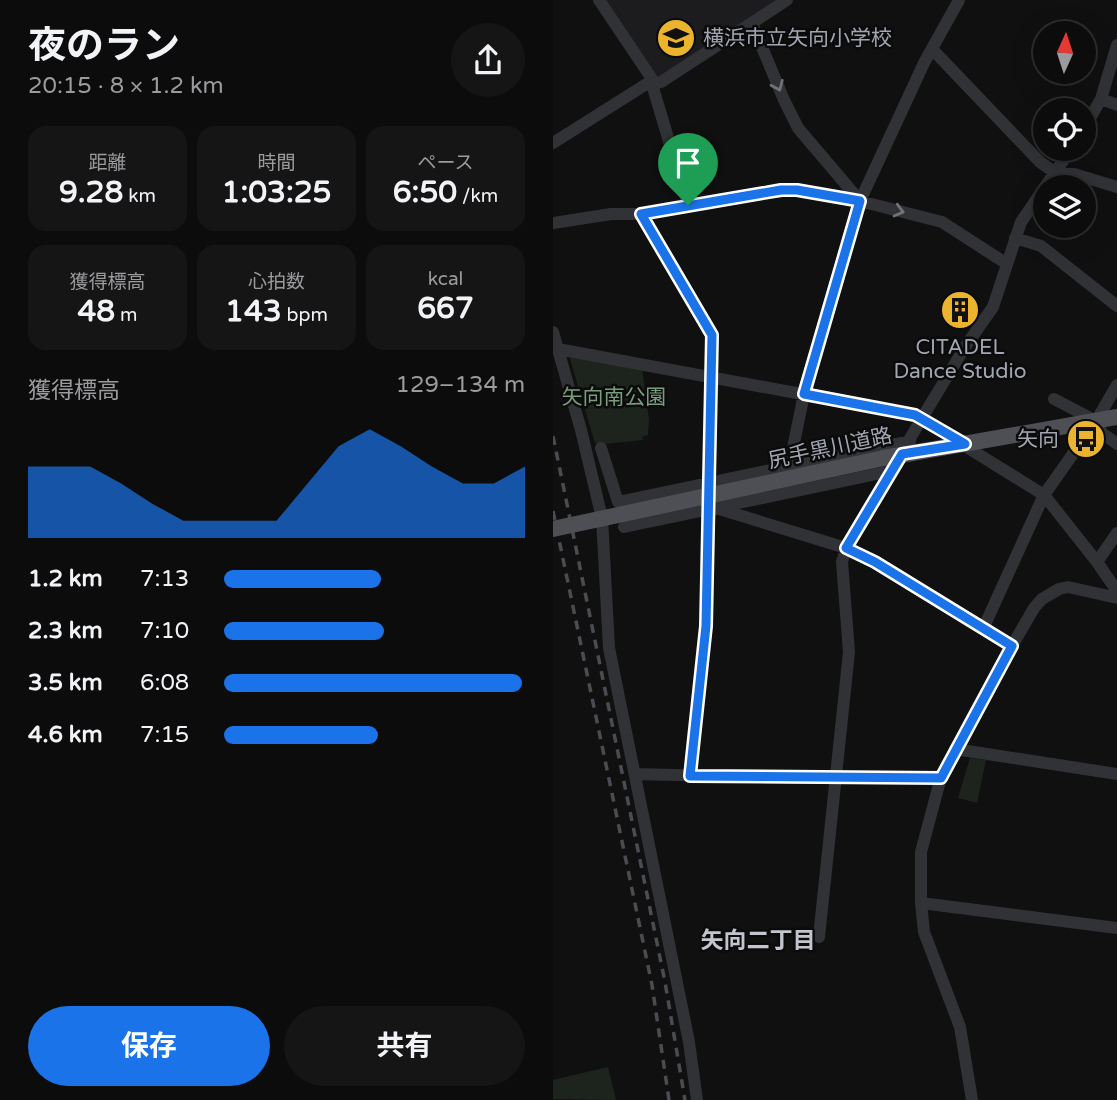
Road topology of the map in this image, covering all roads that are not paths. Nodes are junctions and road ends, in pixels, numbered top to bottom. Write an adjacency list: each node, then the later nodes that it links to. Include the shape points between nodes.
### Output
1 (599, 0): 7 (street)
2 (787, 0): 4 (street)
3 (959, 0): 6 (street)
4 (752, 23): 7 (street, via 661,82); 15 (street, one-way to 15, via 798,128)
5 (1117, 46): 8 (street)
6 (933, 50): 13 (street); 15 (street)
7 (654, 82): 11 (street); 16 (street)
8 (1101, 99): 9 (street); 10 (street)
9 (1117, 105)
10 (1096, 108)
11 (553, 144)
12 (1062, 161): 13 (street)
13 (1054, 172): 14 (street); 19 (street)
14 (1117, 187)
15 (860, 201): 16 (street, via 781,190); 20 (street, one-way to 20, via 942,222); 26 (street)
16 (688, 205): 17 (street)
17 (641, 214): 18 (street); 24 (street, via 712,335)
18 (553, 223)
19 (1015, 237): 20 (street); 21 (street, via 1041,246)
20 (1007, 264): 29 (street, via 993,307)
21 (1117, 306)
22 (553, 332): 23 (street)
23 (558, 349): 24 (street); 41 (street)
24 (712, 376): 26 (street); 37 (street)
25 (1117, 385): 30 (street)
26 (804, 394): 29 (street); 36 (street)
27 (1054, 399): 30 (street)
28 (1117, 417): 30 (main road, 尻手黒川道路)
29 (922, 418): 31 (street); 34 (street)
30 (1096, 421): 31 (main road, 尻手黒川道路); 32 (street, via 1102,433); 39 (street)
31 (965, 444): 34 (main road, 尻手黒川道路); 39 (street)
32 (1117, 444)
33 (601, 448): 37 (street, via 618,502)
34 (906, 448): 35 (main road, 尻手黒川道路); 36 (street)
35 (888, 464): 38 (street); 41 (main road, 尻手黒川道路, bridge); 45 (street)
36 (789, 465): 37 (street); 38 (street)
37 (710, 482): 40 (street)
38 (784, 492): 40 (street)
39 (1044, 495): 46 (street); 49 (street)
40 (712, 509): 42 (street); 45 (street); 54 (street, via 706,626)
41 (602, 518): 43 (main road, 尻手黒川道路, bridge); 52 (street, via 609,648)
42 (624, 527)
43 (553, 529)
44 (1117, 533): 46 (street)
45 (846, 548): 49 (street); 55 (street, via 842,562 849,652)
46 (1097, 562): 47 (street)
47 (1117, 591)
48 (1117, 598): 50 (street, via 1079,588 1059,589 1034,608)
49 (983, 629): 50 (street)
50 (1012, 646): 51 (street)
51 (955, 750): 53 (street); 56 (street)
52 (635, 774): 54 (street); 60 (street)
53 (1117, 774)
54 (690, 776): 55 (street)
55 (836, 776): 56 (street); 59 (street)
56 (941, 778): 57 (street, via 921,852)
57 (921, 903): 58 (street); 61 (street, via 924,932 960,1027)
58 (1117, 928)
59 (819, 936)
60 (697, 1100)
61 (972, 1100)

